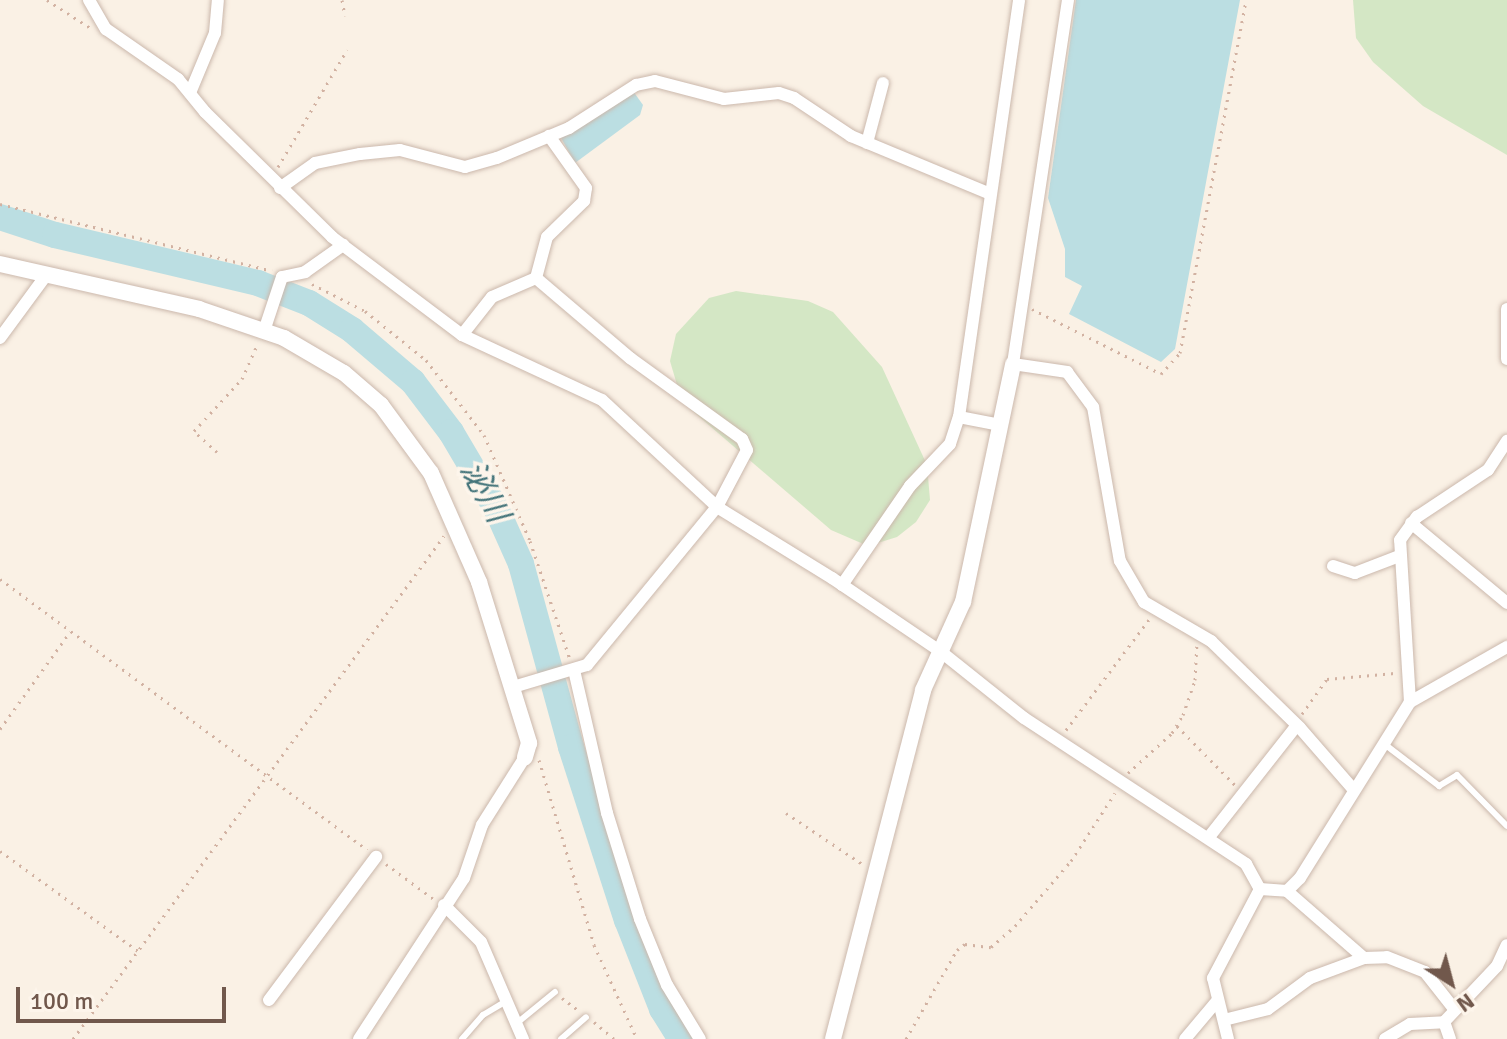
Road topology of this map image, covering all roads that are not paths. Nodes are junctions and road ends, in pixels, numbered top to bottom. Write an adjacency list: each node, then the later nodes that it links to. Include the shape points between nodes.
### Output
1 (89, 0): 6 (street, via 103,25)
2 (218, 0): 6 (street, via 215,33)
3 (1019, 0): 10 (street)
4 (1068, 0): 20 (street)
5 (883, 83): 8 (street)
6 (190, 93): 9 (street)
7 (549, 136): 8 (street, via 617,95 655,81 724,99 779,93); 9 (street, via 465,167 400,150 360,154 315,163); 14 (street, via 586,188 584,201 547,237)
8 (867, 143): 10 (street)
9 (280, 188): 11 (street)
10 (990, 194): 21 (street)
11 (343, 245): 16 (street, via 305,272 285,275); 17 (street)
12 (0, 264): 13 (street)
13 (44, 278): 16 (street, via 199,309); 18 (street)
14 (536, 278): 17 (street, via 492,297); 24 (street, via 704,415 742,439 747,450 744,462)
15 (1507, 309): 19 (street)
16 (264, 331): 33 (street, via 344,373 412,441 453,523)
17 (462, 335): 24 (street, via 602,400)
18 (0, 338)
19 (1507, 359)
20 (1013, 364): 22 (street); 35 (street, via 1067,372 1080,384 1093,407 1120,561 1155,612 1198,630)
21 (959, 417): 22 (street); 28 (street, via 950,444 910,486)
22 (1000, 425): 31 (street, via 963,602)
23 (1507, 441): 25 (street, via 1479,478)
24 (717, 507): 28 (street); 32 (street, via 587,665)
25 (1411, 523): 26 (street); 29 (street)
26 (1397, 557): 27 (street, via 1355,573); 34 (street)
27 (1333, 566)
28 (842, 585): 31 (street)
29 (1507, 603)
30 (1507, 647): 34 (street)
31 (940, 651): 40 (street, via 1058,740); 61 (street, via 923,690)
32 (569, 671): 33 (street); 60 (street, via 640,919 667,985)
33 (518, 685): 37 (street)
34 (1410, 702): 36 (street)
35 (1297, 725): 38 (street); 40 (street)
36 (1383, 743): 38 (street); 39 (lane, via 1439,786 1457,775)
37 (527, 750): 44 (street, via 493,804 474,860)
38 (1353, 789): 43 (street)
39 (1507, 826)
40 (1209, 837): 42 (street, via 1246,864)
41 (376, 857): 48 (street)
42 (1260, 889): 43 (street); 49 (street, via 1213,978)
43 (1287, 891): 46 (street)
44 (444, 905): 50 (street, via 481,942); 56 (street)
45 (1507, 945): 51 (street, via 1497,966)
46 (1364, 958): 51 (street, via 1387,957 1425,972); 53 (street, via 1310,978 1268,1009)
47 (555, 992): 55 (lane)
48 (269, 1000)
49 (1217, 1001): 53 (street); 62 (street)
50 (505, 1002): 55 (street); 57 (lane, via 483,1015)
51 (1455, 1010): 54 (street)
52 (586, 1017): 59 (lane)
53 (1224, 1020): 63 (street)
54 (1444, 1022): 64 (street, via 1410,1024); 65 (street)
55 (516, 1025): 58 (street)
56 (359, 1039)
57 (462, 1039)
58 (523, 1039)
59 (561, 1039)
60 (700, 1039)
61 (833, 1039)
62 (1185, 1039)
63 (1228, 1039)
64 (1385, 1039)
65 (1450, 1039)

